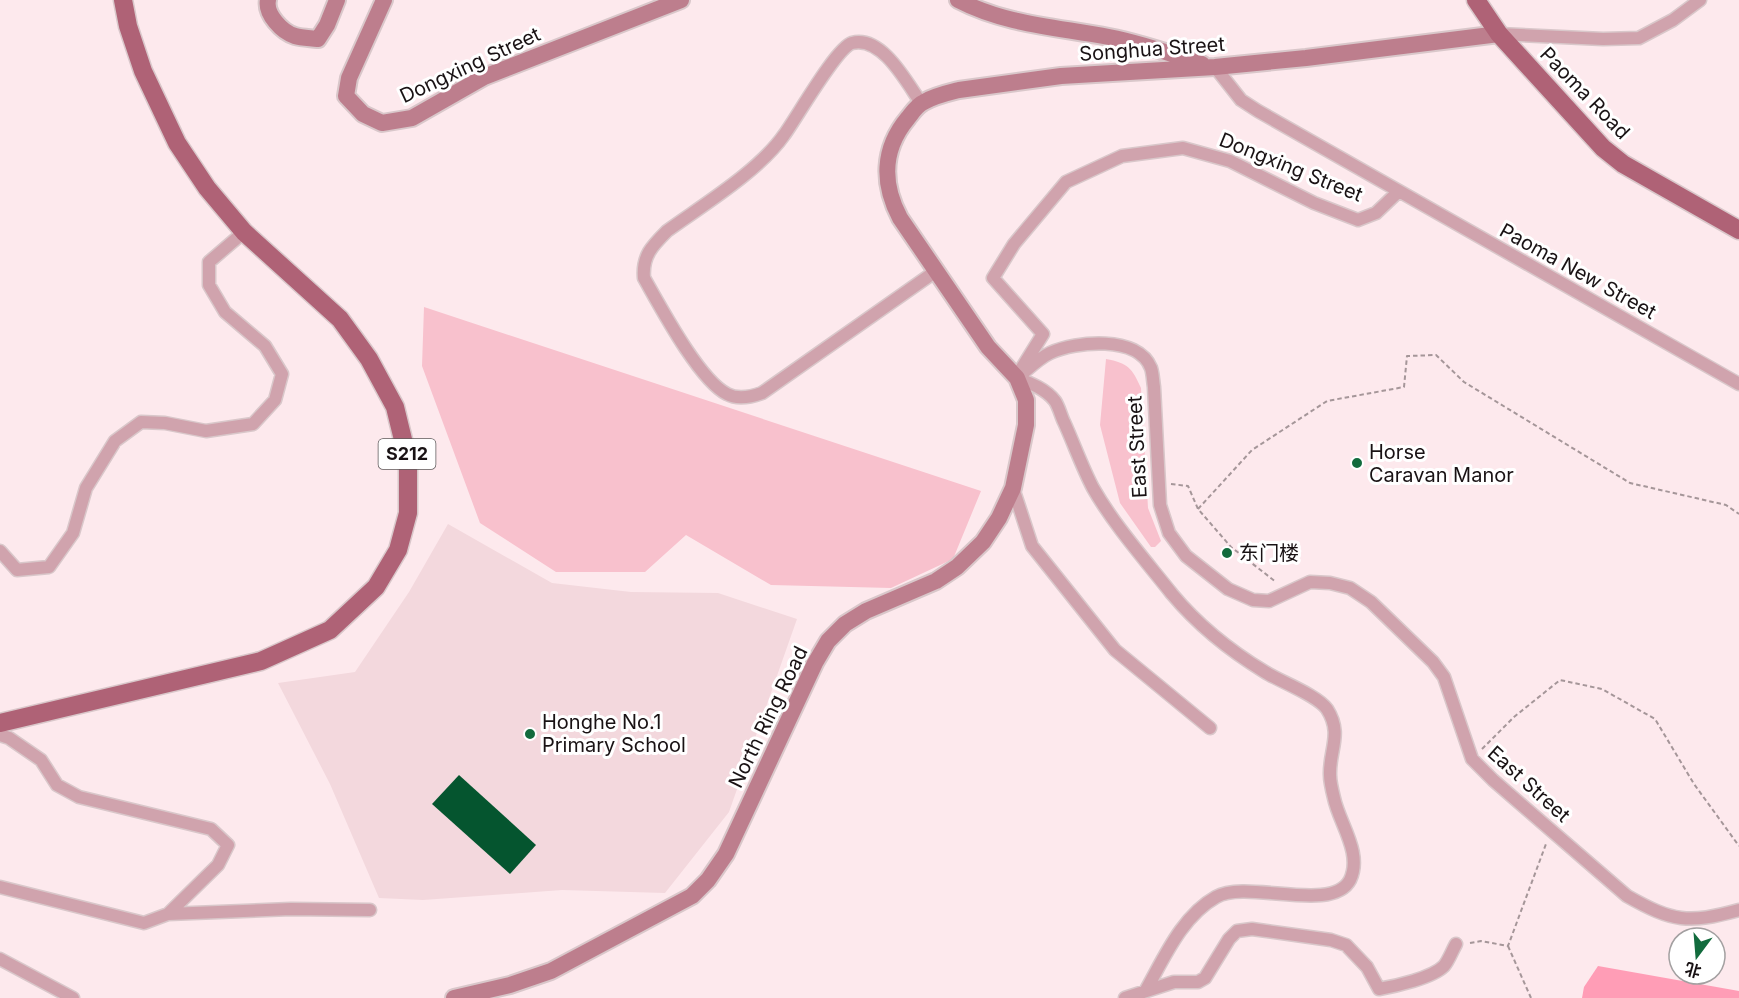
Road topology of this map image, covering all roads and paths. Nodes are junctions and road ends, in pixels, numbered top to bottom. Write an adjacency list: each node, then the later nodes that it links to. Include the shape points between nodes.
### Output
1 (123, 0): 14 (main road, S212, via 143,71 177,142 207,188)
2 (268, 0): 3 (street, via 276,24 294,36 318,39)
3 (337, 0)
4 (384, 0): 5 (street, Dongxing Street, via 349,78 346,96 363,114 382,123 412,118 484,77)
5 (681, 0)
6 (958, 0): 10 (street, via 1014,21 1110,37)
7 (1476, 0): 9 (main road, Paoma Road)
8 (1700, 0): 9 (street, Songhua Street, via 1639,38)
9 (1499, 34): 10 (street, Songhua Street); 13 (main road, Paoma Road, via 1603,148 1623,164)
10 (1215, 67): 11 (street, Songhua Street, via 1061,76 959,90); 12 (street, Dongxing Street, via 1241,99 1258,111)
11 (921, 103): 15 (street, Songhua Street, via 900,127 892,144 888,183 900,218); 15 (street, via 881,51 864,44 846,47 768,155 653,245 643,266 644,278 690,356 716,386 727,394 751,398)
12 (1398, 192): 16 (street, Dongxing Street, via 1376,213 1358,220 1314,204 1230,162 1183,148 1122,156 1066,182 1014,244 993,278 1043,334); 17 (street, Paoma New Street)
13 (1739, 230)
14 (244, 232): 22 (street, via 209,262 209,285 225,312 265,346 282,374 275,400 253,424 206,431 141,422 115,441 86,488 73,533 49,567 17,570); 24 (main road, S212, via 340,319 396,407 408,460 408,513 398,550 376,587 330,630 261,661)
15 (936, 271): 16 (street, Songhua Street, via 988,347)
16 (1017, 378): 18 (street, East Street, via 1050,353 1076,345 1115,344 1142,355 1151,368 1154,387); 19 (street, North Ring Road, via 1026,400 1026,424); 37 (street, via 1039,388 1054,401 1093,488 1174,596 1223,643 1325,707 1333,721 1336,738 1330,774 1334,800 1353,853 1349,881 1340,890 1324,894 1245,890 1216,897 1188,920)
17 (1739, 384)
18 (1159, 483): 20 (path, via 1188,486); 23 (street, East Street, via 1160,505 1169,533 1186,556 1228,589 1253,600 1269,601)
19 (1013, 488): 25 (street, via 1032,546 1115,650); 39 (street, North Ring Road, via 983,542 957,567 936,581 866,611 828,641 726,854 692,896 551,971 510,986)
20 (1198, 509): 21 (path, via 1252,450 1327,401 1404,387 1407,356 1436,355 1464,382 1630,483 1726,505); 23 (path, via 1232,547 1281,585)
21 (1739, 514)
22 (0, 551)
23 (1295, 590): 27 (street, East Street, via 1310,582 1330,583 1350,588 1371,602 1433,662 1444,678)
24 (0, 723)
25 (1210, 728)
26 (0, 735): 33 (street, via 41,760 57,785 79,797 211,829 228,845 218,865)
27 (1472, 759): 28 (street, East Street); 29 (path, via 1514,717 1560,680 1602,689 1655,719 1694,784)
28 (1551, 830): 32 (street, East Street, via 1627,897 1650,909 1676,919 1712,918); 35 (path)
29 (1739, 846)
30 (0, 887): 33 (street, via 144,923)
31 (370, 910): 33 (street)
32 (1739, 910)
33 (168, 914)
34 (1456, 944): 35 (path, via 1481,941); 37 (street, via 1443,967 1397,986 1379,989 1367,966 1346,945 1252,929 1237,931 1205,978)
35 (1508, 946): 41 (path)
36 (0, 959): 38 (street)
37 (1146, 990): 40 (street)
38 (73, 998)
39 (454, 998)
40 (1125, 998)
41 (1531, 998)

